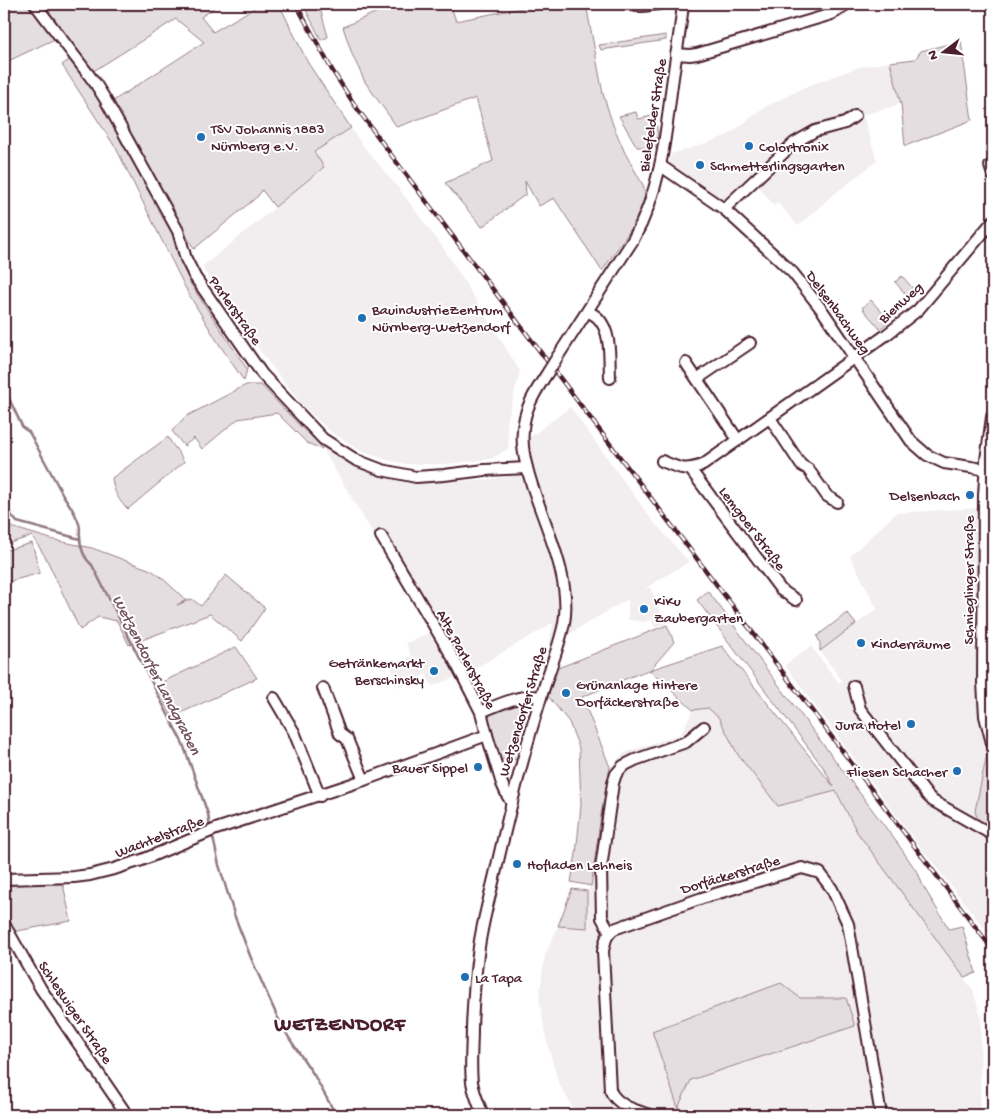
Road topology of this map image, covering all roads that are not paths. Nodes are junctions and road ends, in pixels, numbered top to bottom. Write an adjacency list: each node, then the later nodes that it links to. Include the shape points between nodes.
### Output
1 (35, 4): 22 (street, Parlerstraße, via 105,99 178,231 195,277 262,374 323,439 373,467 416,477)
2 (630, 4): 3 (street, via 641,7)
3 (659, 4)
4 (684, 4): 6 (street, Bielefelder Straße)
5 (845, 4): 6 (street, via 832,14 776,31 697,54)
6 (676, 54): 8 (street, Bielefelder Straße)
7 (855, 116): 9 (street, via 794,143)
8 (661, 166): 9 (street, Delsenbachweg); 11 (street, Bielefelder Straße, via 639,229)
9 (724, 209): 14 (street, Delsenbachweg, via 793,273)
10 (993, 220): 14 (street, Bienweg, via 918,310)
11 (588, 311): 12 (street, Bielefelder Straße); 16 (street, via 598,318 609,343)
12 (575, 330): 22 (street, Wetzendorfer Straße, bridge, via 533,398 526,416 523,440)
13 (750, 343): 17 (street)
14 (854, 358): 19 (street, Bienweg); 24 (street, Delsenbachweg, via 910,441 927,456 944,463)
15 (686, 363): 17 (street)
16 (610, 378)
17 (697, 379): 20 (street)
18 (993, 417): 24 (main road, Schnieglinger Straße)
19 (770, 418): 20 (street, Bienweg); 25 (street, via 801,465 808,469 827,496)
20 (738, 440): 23 (street, Bienweg, via 703,465)
21 (662, 461): 23 (street)
22 (527, 468): 30 (street, Wetzendorfer Straße, via 559,565 566,604 564,624)
23 (690, 469): 27 (street, Lemgoer Straße, via 781,590)
24 (986, 470): 35 (main road, Schnieglinger Straße, via 984,693)
25 (837, 502)
26 (381, 536): 32 (street, Alte Parlerstraße)
27 (796, 600)
28 (854, 686): 39 (street, via 860,709 927,795)
29 (322, 688): 36 (street, via 340,734 347,739)
30 (541, 697): 32 (street, via 522,697); 38 (street, Wetzendorfer Straße)
31 (274, 698): 37 (street, via 294,732)
32 (481, 712): 34 (street, Alte Parlerstraße)
33 (704, 727): 42 (street, via 686,742 623,766 616,774 601,868 602,918)
34 (487, 735): 36 (street, Wachtelstraße); 38 (street, Alte Parlerstraße, via 506,795)
35 (993, 743)
36 (364, 780): 37 (street, Wachtelstraße)
37 (320, 796): 40 (street, Wachtelstraße, via 212,831 114,869 59,878)
38 (512, 802): 44 (street, Wetzendorfer Straße, via 480,938 474,981 472,1074)
39 (993, 835)
40 (4, 879)
41 (4, 924): 43 (street, Schleswiger Straße, via 41,989)
42 (610, 932): 45 (street, via 603,951 610,1090 629,1108); 46 (street, Dorfäckerstraße, via 702,898 798,869 820,873 832,889 848,924)
43 (127, 1115)
44 (483, 1115)
45 (650, 1115)
46 (881, 1115)

